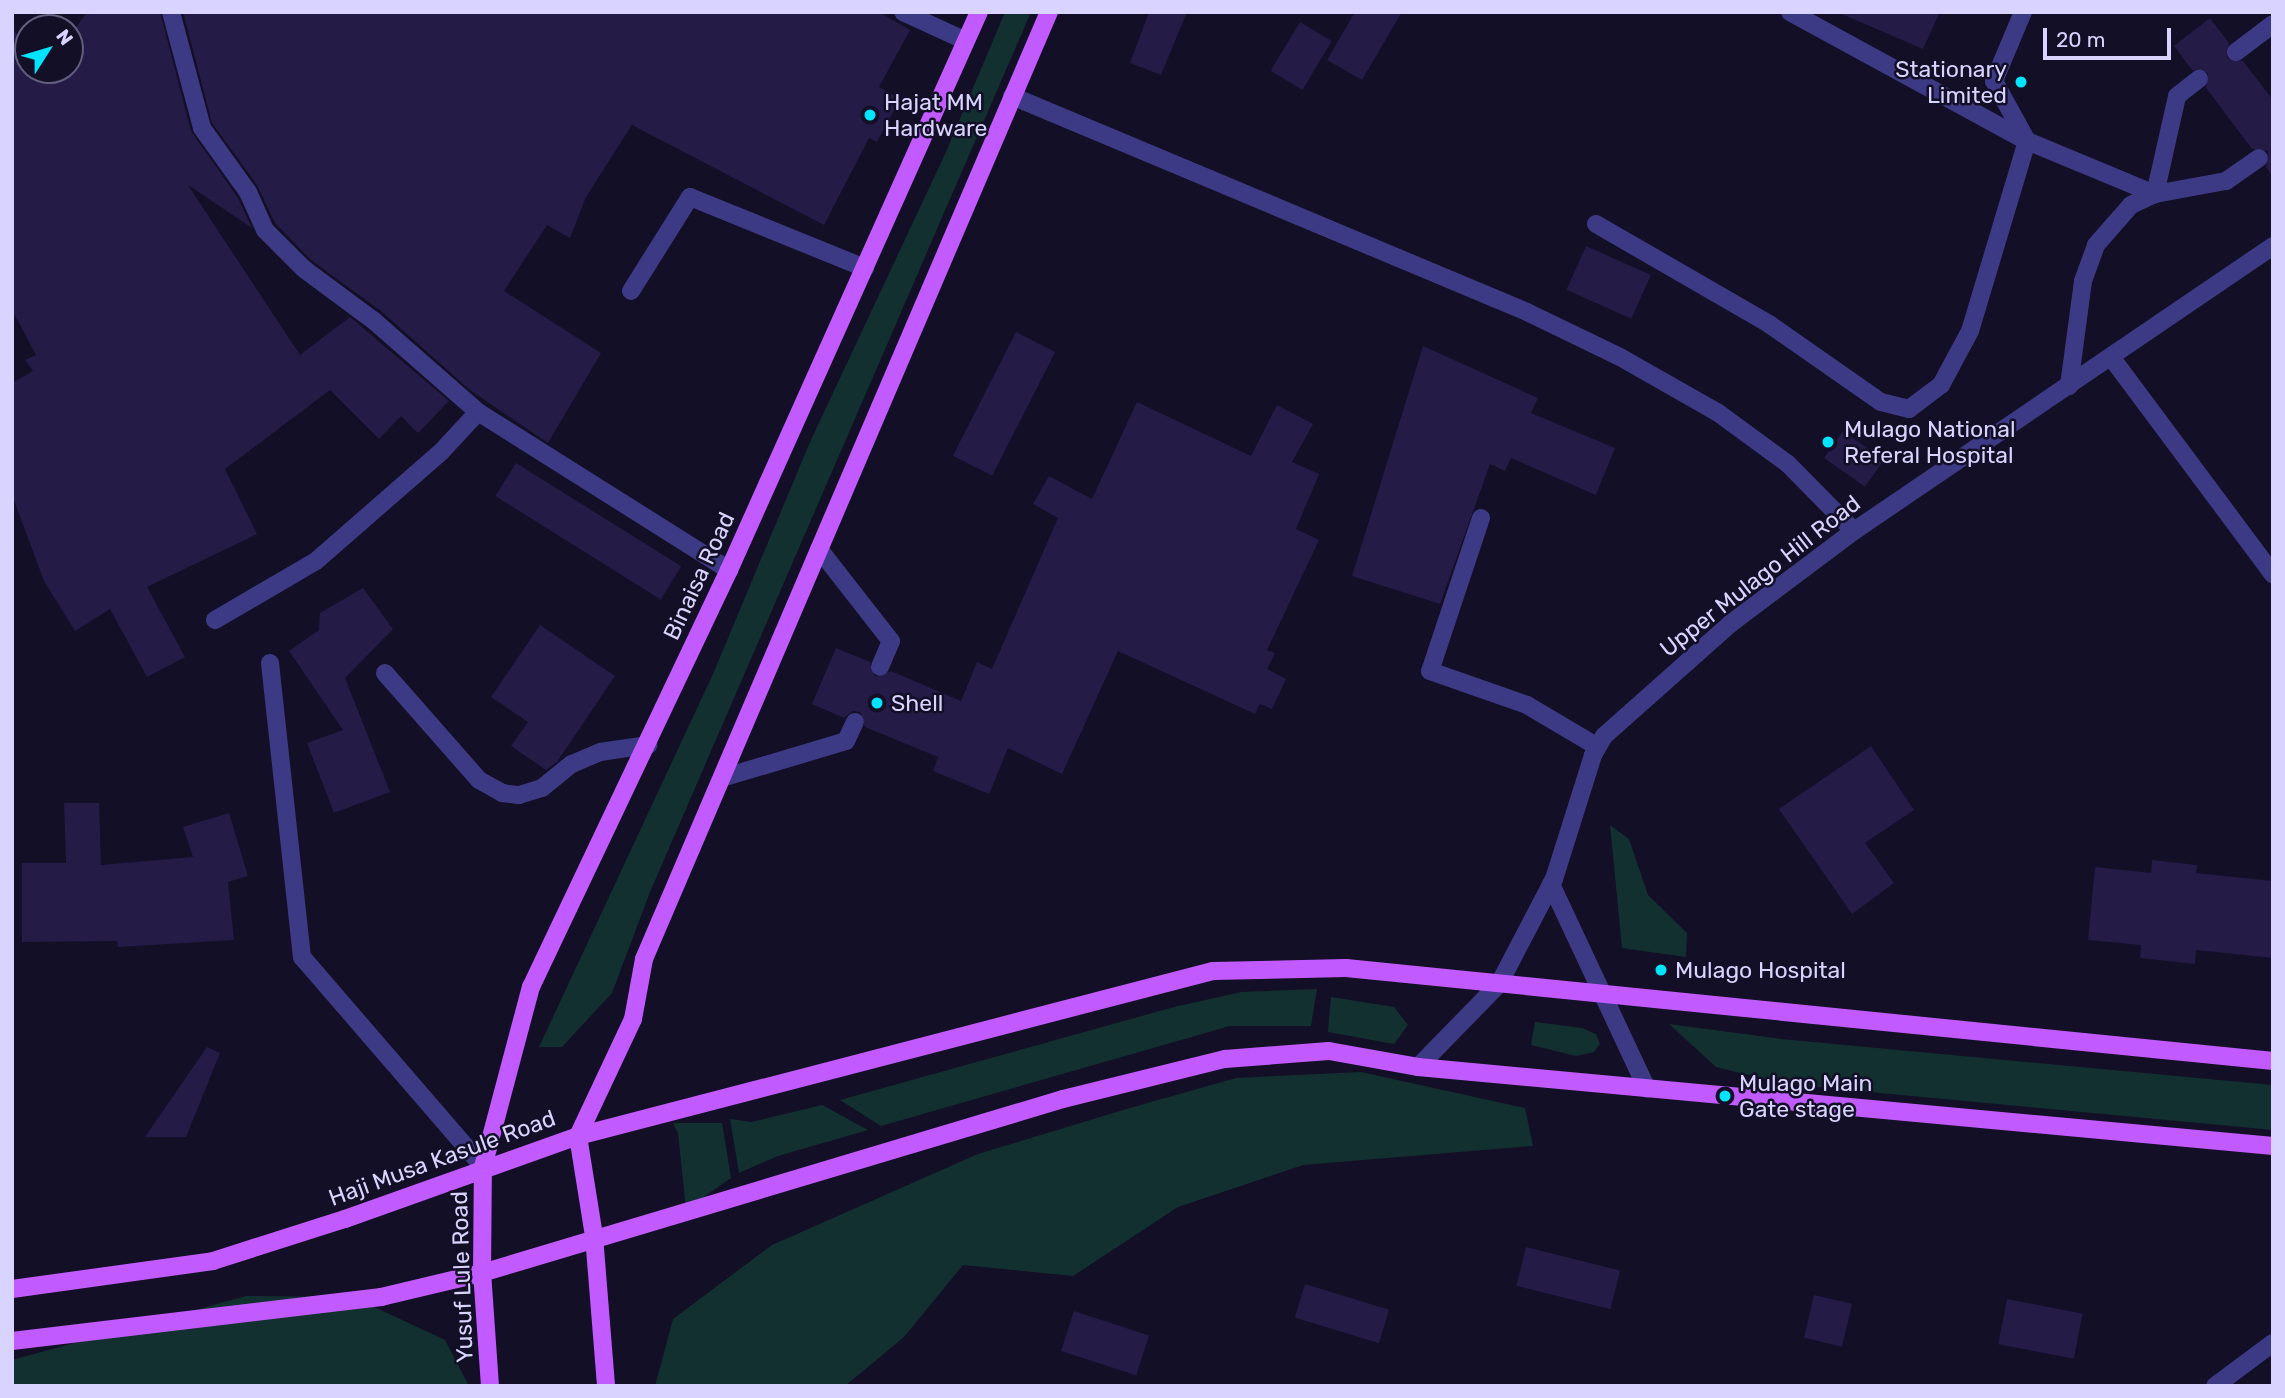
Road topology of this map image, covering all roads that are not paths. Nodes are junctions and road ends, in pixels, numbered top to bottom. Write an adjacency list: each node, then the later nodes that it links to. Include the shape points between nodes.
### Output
1 (171, 12): 21 (street, via 202,128 248,192 265,230 304,269 373,320)
2 (903, 12): 8 (street)
3 (979, 12): 8 (main road, Binaisa Road)
4 (1049, 12): 11 (main road)
5 (1790, 12): 12 (street)
6 (2023, 12): 12 (street, via 1994,81)
7 (2273, 24): 9 (street)
8 (966, 41): 17 (main road, Binaisa Road)
9 (2236, 52)
10 (2199, 79): 14 (street, via 2177,96)
11 (1012, 96): 23 (street, via 1527,312 1620,357 1717,412 1788,464); 24 (main road)
12 (2027, 141): 14 (street); 15 (street, via 1970,331 1941,385 1909,409 1881,402 1769,324)
13 (2259, 158): 14 (street, via 2227,181)
14 (2155, 194): 20 (street, via 2132,205 2096,245 2083,281)
15 (1596, 224)
16 (2273, 246): 19 (street, Upper Mulago Hill Road)
17 (865, 268): 18 (street, via 690,197); 25 (main road, Binaisa Road)
18 (631, 291)
19 (2111, 357): 20 (street, Upper Mulago Hill Road); 26 (street)
20 (2069, 386): 23 (street, Upper Mulago Hill Road)
21 (478, 412): 25 (street); 27 (street, via 441,452 316,561)
22 (1480, 518): 33 (street, via 1430,671 1527,705)
23 (1854, 531): 33 (street, Upper Mulago Hill Road, via 1730,624)
24 (819, 549): 29 (street, via 891,640); 34 (main road)
25 (729, 570): 32 (main road, Binaisa Road)
26 (2273, 574)
27 (215, 620)
28 (270, 663): 43 (street, via 302,957)
29 (880, 667)
30 (385, 673): 32 (street, via 479,780 502,793 519,795 542,788 572,764 600,752)
31 (855, 722): 34 (street, via 846,741)
32 (648, 744): 43 (main road, Binaisa Road, via 531,986)
33 (1596, 746): 35 (street, Upper Mulago Hill Road)
34 (722, 778): 41 (main road, via 644,959 633,1019)
35 (1551, 884): 36 (street, Upper Mulago Hill Road); 37 (street)
36 (1499, 984): 37 (main road); 39 (street, Upper Mulago Hill Road); 41 (main road, via 1346,968 1213,971)
37 (1603, 994): 38 (main road); 40 (street)
38 (2273, 1060)
39 (1418, 1067): 40 (main road); 44 (main road, via 1329,1051 1225,1059 1063,1099)
40 (1647, 1089): 42 (main road)
41 (578, 1136): 43 (main road, Haji Musa Kasule Road); 44 (main road, Haji Musa Kasule Road)
42 (2273, 1146)
43 (483, 1167): 45 (main road, Yusuf Lule Road); 46 (main road, Haji Musa Kasule Road, via 345,1219 213,1261)
44 (594, 1236): 45 (main road); 50 (main road)
45 (482, 1273): 47 (main road, via 381,1297); 49 (main road, Yusuf Lule Road)
46 (12, 1289)
47 (12, 1341)
48 (2273, 1343): 51 (street)
49 (490, 1386)
50 (606, 1386)
51 (2215, 1386)

